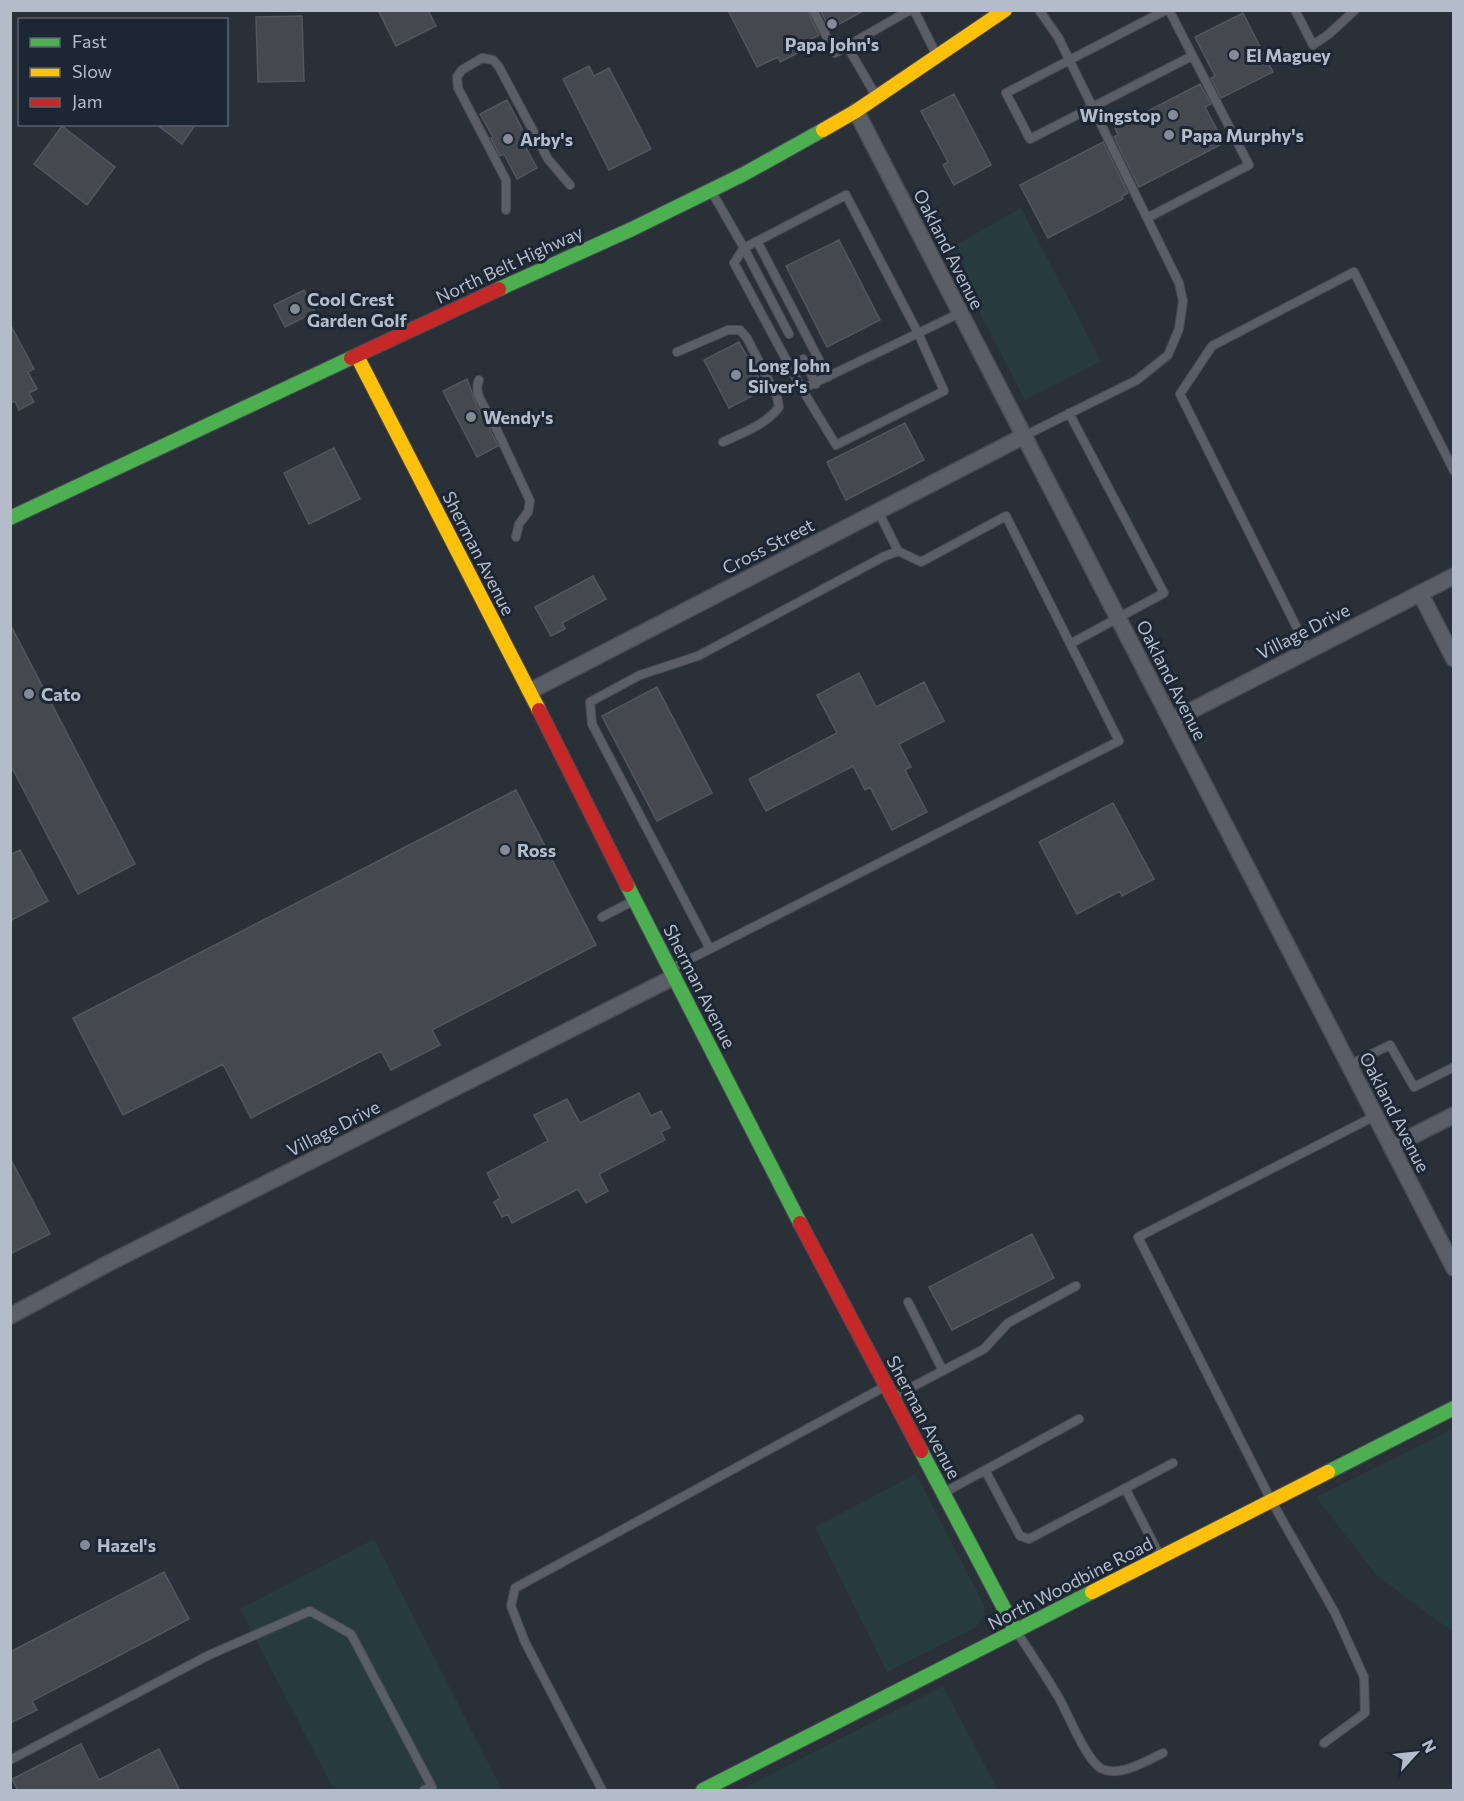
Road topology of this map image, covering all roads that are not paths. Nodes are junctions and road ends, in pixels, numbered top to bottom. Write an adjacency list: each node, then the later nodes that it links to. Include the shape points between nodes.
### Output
1 (813, 10): 8 (lane, via 835,53)
2 (912, 10): 8 (lane); 9 (lane)
3 (1005, 10): 9 (street, North Belt Highway)
4 (1039, 10): 11 (lane)
5 (1167, 10): 10 (lane); 11 (lane)
6 (1295, 10): 7 (lane, via 1313,45)
7 (1355, 10)
8 (847, 46): 12 (lane)
9 (937, 56): 12 (street, North Belt Highway)
10 (1192, 56): 13 (lane); 18 (lane, via 1250,165)
11 (1069, 59): 13 (lane); 13 (lane, via 1006,93 1030,139)
12 (877, 97): 14 (street, North Belt Highway)
13 (1092, 106): 18 (lane)
14 (856, 111): 16 (street, North Belt Highway); 21 (street, Oakland Avenue)
15 (570, 185): 17 (lane, via 548,159 499,67 482,58 462,70 457,78 458,88 506,180)
16 (710, 190): 20 (lane); 25 (street, North Belt Highway)
17 (506, 210)
18 (1147, 218): 31 (lane, via 1179,283 1183,301 1179,329 1168,355 1137,380)
19 (757, 241): 20 (lane); 22 (lane, via 846,195); 27 (lane)
20 (744, 248): 23 (lane); 30 (lane, via 734,263)
21 (960, 313): 22 (lane); 34 (street, Oakland Avenue)
22 (918, 333): 27 (lane); 30 (lane, via 944,391 836,445)
23 (789, 334)
24 (677, 352): 35 (lane, via 728,330 740,330 747,338 779,407 774,415)
25 (357, 356): 38 (street, North Belt Highway); 47 (street, Sherman Avenue)
26 (803, 358): 29 (lane)
27 (828, 377): 29 (lane)
28 (480, 380): 32 (lane, via 476,386 478,394)
29 (816, 384): 30 (lane)
30 (802, 389)
31 (1069, 412): 34 (lane); 43 (lane, via 1164,593)
32 (490, 417)
33 (496, 428): 39 (lane, via 531,501)
34 (1024, 436): 37 (street, Cross Street); 43 (street, Oakland Avenue)
35 (723, 442)
36 (1454, 471): 45 (lane, via 1354,272 1212,346 1180,394)
37 (878, 511): 40 (lane); 47 (street, Cross Street)
38 (10, 518)
39 (516, 537)
40 (898, 551): 44 (lane, via 921,562 1006,516); 51 (lane, via 698,656 640,675 590,702 592,724)
41 (1454, 576): 42 (street, Village Drive)
42 (1420, 593): 45 (street, Village Drive); 46 (street)
43 (1118, 617): 44 (lane); 48 (street, Oakland Avenue)
44 (1070, 644): 51 (lane, via 1119,741)
45 (1308, 650): 48 (street, Village Drive)
46 (1454, 659)
47 (530, 691): 49 (street, Sherman Avenue)
48 (1171, 721): 53 (street, Oakland Avenue)
49 (635, 900): 50 (lane); 52 (street, Sherman Avenue)
50 (602, 917)
51 (710, 949): 52 (lane)
52 (672, 973): 61 (street, Village Drive); 63 (street, Sherman Avenue)
53 (1349, 1065): 54 (lane, via 1390,1045 1414,1087); 56 (street, Oakland Avenue)
54 (1454, 1067)
55 (1454, 1115): 57 (street)
56 (1375, 1116): 57 (street, Oakland Avenue); 70 (lane, via 1138,1237)
57 (1391, 1147): 58 (street, Oakland Avenue)
58 (1454, 1268)
59 (1076, 1286): 62 (lane, via 1008,1323 984,1349)
60 (908, 1302): 62 (lane)
61 (12, 1312)
62 (943, 1371): 63 (lane)
63 (890, 1391): 69 (street, Sherman Avenue); 77 (lane, via 515,1588 510,1606 525,1642)
64 (1454, 1408): 70 (street, North Woodbine Road)
65 (1079, 1419): 67 (lane)
66 (1173, 1463): 68 (lane)
67 (985, 1470): 68 (lane, via 1020,1536 1029,1539); 69 (lane)
68 (1125, 1488): 71 (lane)
69 (943, 1493): 72 (street, Sherman Avenue)
70 (1272, 1502): 71 (street, North Woodbine Road); 73 (lane, via 1335,1612 1364,1677 1365,1713)
71 (1161, 1558): 72 (street, North Woodbine Road)
72 (1016, 1631): 74 (lane, via 1059,1698 1086,1751 1101,1768 1115,1772); 78 (street, North Woodbine Road)
73 (1324, 1743)
74 (1163, 1753)
75 (10, 1760): 76 (lane, via 209,1655 310,1611 351,1634 432,1786)
76 (424, 1791)
77 (602, 1791)
78 (703, 1791)

